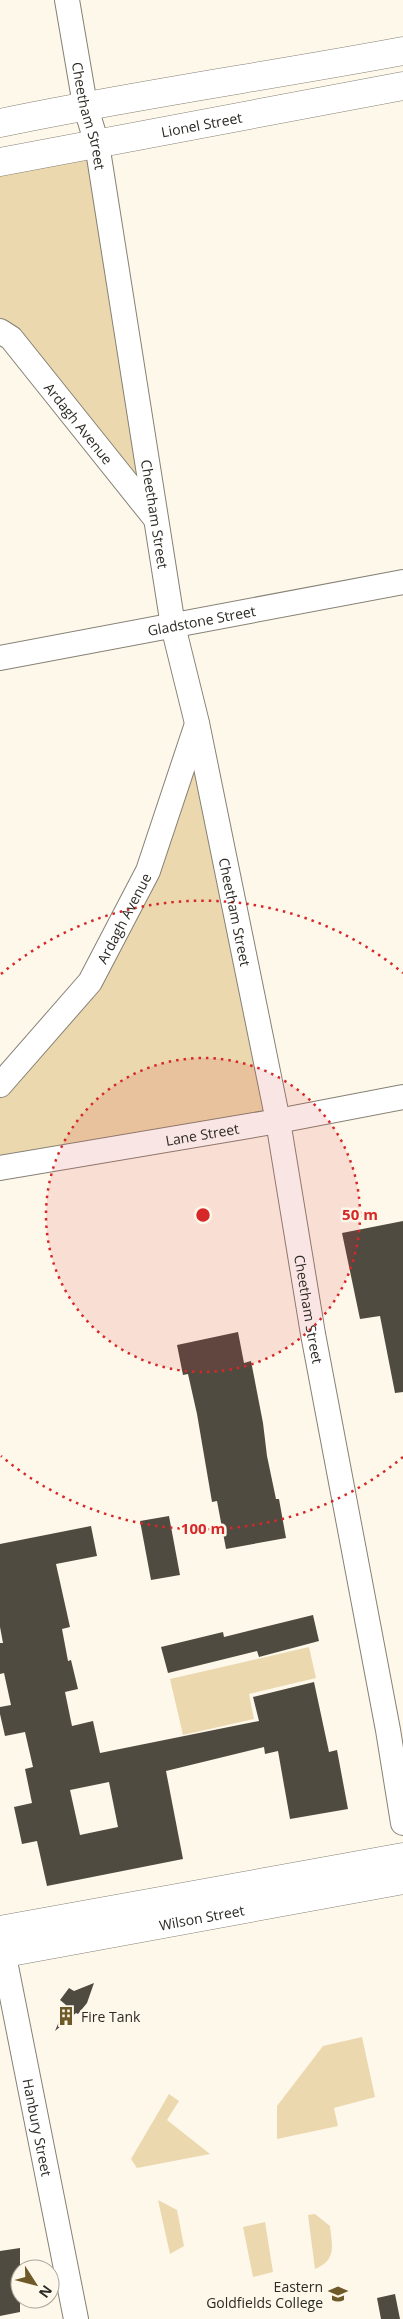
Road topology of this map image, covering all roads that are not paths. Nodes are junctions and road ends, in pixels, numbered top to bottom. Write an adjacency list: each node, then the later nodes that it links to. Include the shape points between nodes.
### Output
1 (67, 0): 4 (street, Cheetham Street)
2 (403, 51): 4 (street)
3 (403, 86): 6 (street, Lionel Street)
4 (85, 105): 5 (street); 6 (street, Cheetham Street)
5 (0, 123)
6 (97, 144): 7 (street, Lionel Street); 9 (street, Cheetham Street)
7 (0, 162)
8 (0, 331): 9 (street, Ardagh Avenue, via 10,338)
9 (156, 519): 11 (street, Cheetham Street)
10 (403, 582): 11 (street, Gladstone Street)
11 (173, 626): 12 (street, Gladstone Street); 13 (street, Cheetham Street)
12 (0, 658)
13 (197, 723): 14 (street, Ardagh Avenue, via 148,871 90,982); 16 (street, Cheetham Street)
14 (0, 1085)
15 (403, 1097): 16 (street, Lane Street)
16 (278, 1121): 17 (street, Lane Street); 18 (street, Cheetham Street, via 313,1334)
17 (0, 1168)
18 (403, 1823)
19 (403, 1857): 21 (street, Wilson Street)
20 (403, 1880): 21 (street, Wilson Street)
21 (1, 1943): 22 (street, Hanbury Street)
22 (76, 2319)

